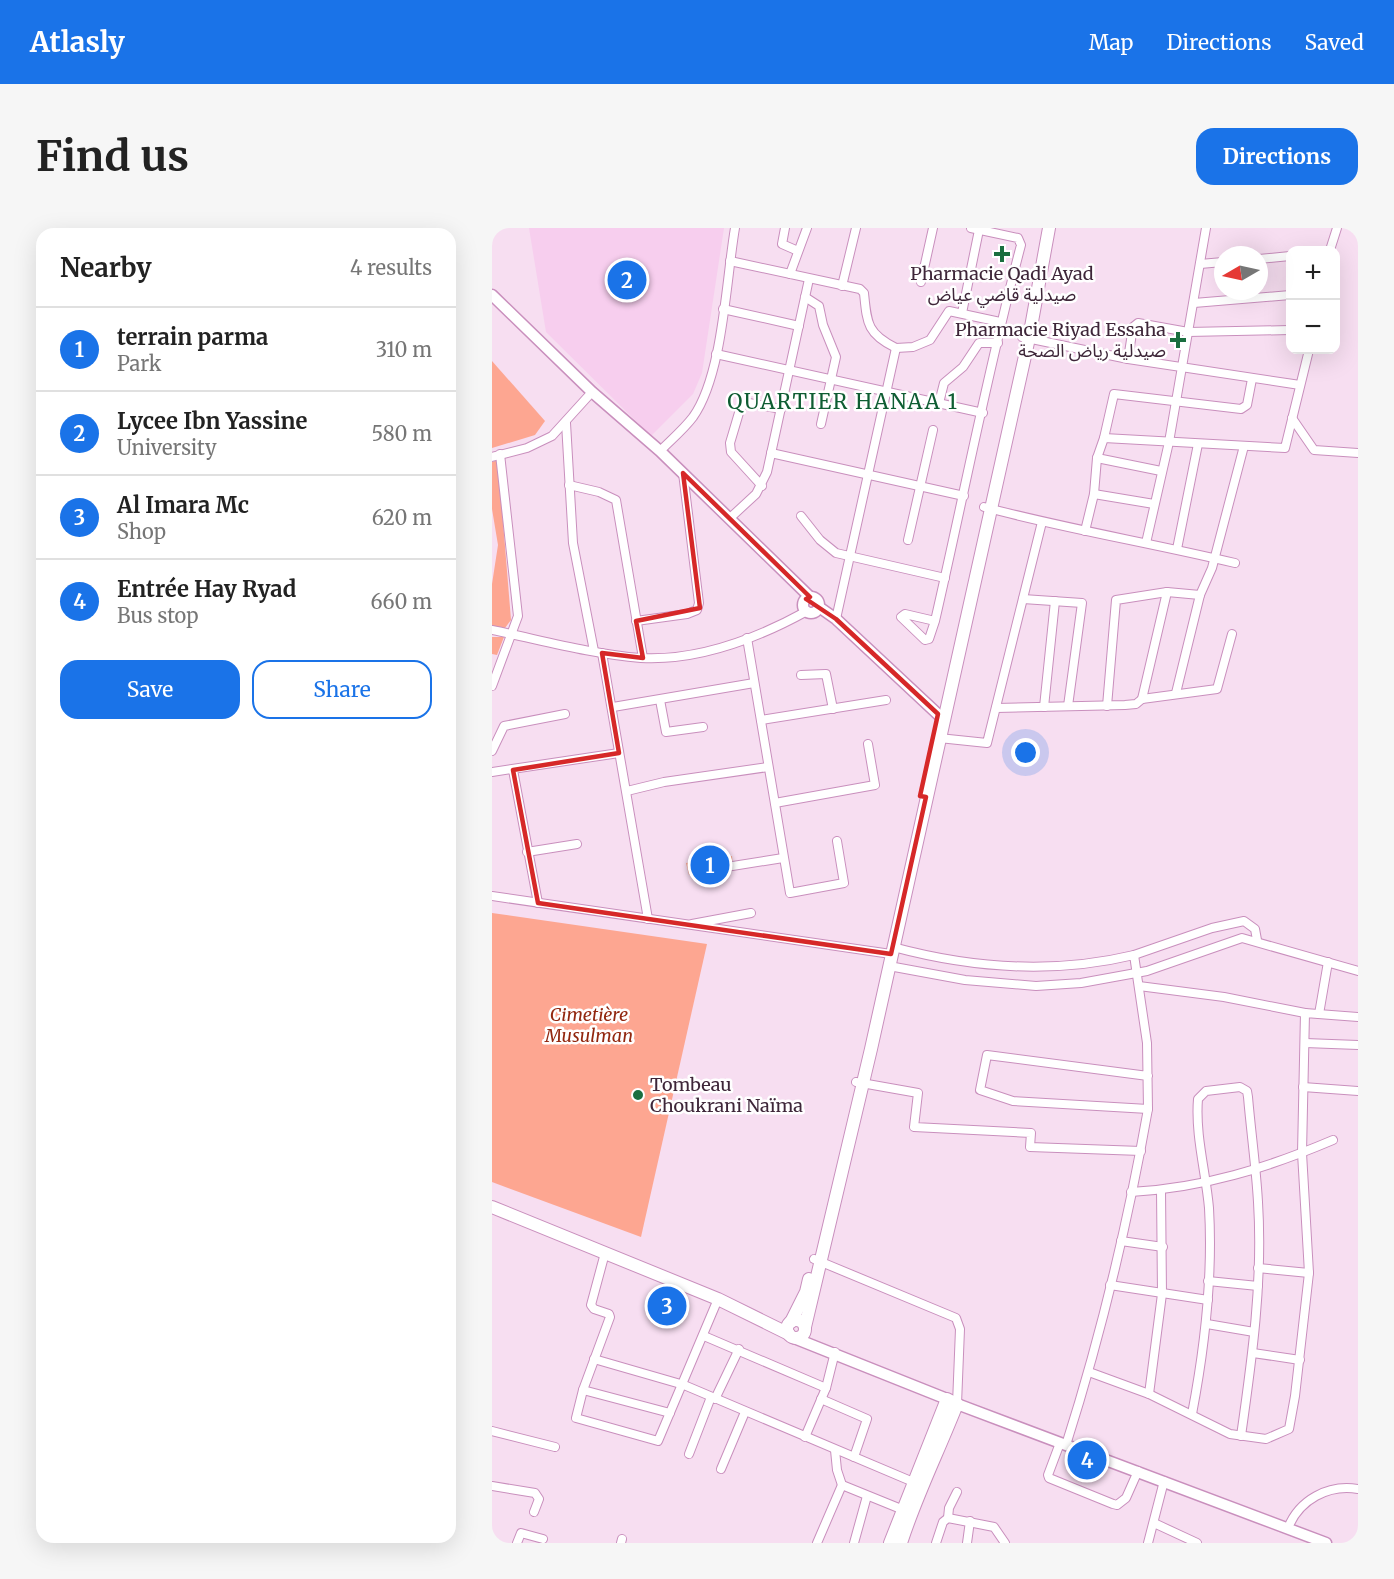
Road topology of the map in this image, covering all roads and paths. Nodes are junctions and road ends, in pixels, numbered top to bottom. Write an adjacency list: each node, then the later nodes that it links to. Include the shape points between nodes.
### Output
1 (735, 228): 15 (street)
2 (785, 228): 12 (street, via 782,244)
3 (807, 228): 12 (street)
4 (856, 228): 21 (street)
5 (933, 228): 20 (street)
6 (1043, 228): 32 (main road)
7 (1049, 228): 32 (main road)
8 (1206, 228): 17 (street)
9 (1337, 228): 11 (street)
10 (974, 229): 27 (street); 28 (street, via 1021,242)
11 (1331, 246)
12 (798, 251): 18 (street)
13 (1286, 256): 14 (street)
14 (1268, 258)
15 (730, 261): 18 (street); 26 (street)
16 (1214, 263): 17 (street)
17 (1200, 264): 25 (street)
18 (790, 274): 19 (street)
19 (809, 279): 21 (street); 24 (street)
20 (921, 282)
21 (843, 286): 34 (street, via 862,291 864,313 872,331)
22 (492, 295): 44 (street)
23 (1286, 295): 25 (street)
24 (805, 297): 29 (street); 40 (street, via 819,306 835,353)
25 (1194, 303): 31 (street)
26 (723, 309): 29 (street); 35 (street)
27 (962, 313): 28 (street); 34 (street, via 946,312 930,340)
28 (1000, 322): 33 (street)
29 (799, 326): 39 (street)
30 (1286, 330): 31 (street)
31 (1188, 332): 37 (street, via 1138,323 1133,327); 38 (street)
32 (1025, 338): 37 (street); 71 (main road)
33 (998, 343): 45 (street, via 979,343 963,368 944,383); 48 (street)
34 (896, 348): 43 (street)
35 (716, 354): 39 (street); 57 (street, via 706,392 693,417)
36 (1308, 354): 42 (street)
37 (1128, 359): 38 (street)
38 (1181, 367): 41 (street); 46 (street)
39 (790, 369): 40 (street); 47 (street)
40 (833, 378): 43 (street); 51 (street)
41 (1252, 379): 42 (street); 46 (street, via 1246,405 1241,409)
42 (1300, 385): 49 (street)
43 (888, 391): 45 (street); 64 (street)
44 (592, 392): 50 (street); 57 (street)
45 (939, 403): 48 (street)
46 (1176, 403): 53 (street, via 1114,394); 54 (street)
47 (781, 409): 58 (street); 66 (street, via 749,403 741,406 730,443 735,459)
48 (983, 413): 69 (street)
49 (1292, 418): 56 (street, via 1285,448); 59 (street, via 1314,450)
50 (566, 423): 60 (street, via 542,442); 65 (street)
51 (821, 424)
52 (933, 430): 67 (street)
53 (1104, 438): 54 (street); 61 (street)
54 (1169, 442): 55 (street); 62 (street)
55 (1198, 444): 56 (street); 78 (street)
56 (1244, 446): 80 (street)
57 (660, 451): 63 (street)
58 (771, 453): 64 (street); 66 (street)
59 (1358, 453)
60 (496, 456): 94 (street, via 518,616)
61 (1097, 458): 62 (street); 68 (street)
62 (1161, 471): 70 (street)
63 (683, 473): 73 (street); 91 (street, via 697,610)
64 (868, 473): 67 (street); 79 (street)
65 (569, 484): 91 (street, via 616,500); 97 (street, via 573,543)
66 (762, 486): 73 (street)
67 (920, 486): 69 (street); 76 (street)
68 (1094, 494): 70 (street); 75 (street)
69 (964, 496): 82 (street)
70 (1154, 504): 77 (street)
71 (987, 508): 74 (street); 113 (main road)
72 (801, 516): 79 (street, via 829,548)
73 (730, 518): 85 (street)
74 (1042, 522): 75 (street); 86 (street)
75 (1085, 531): 77 (street)
76 (908, 540)
77 (1146, 543): 78 (street)
78 (1177, 549): 80 (street)
79 (849, 556): 82 (street); 90 (street)
80 (1215, 558): 81 (street); 84 (street)
81 (1235, 563)
82 (945, 578): 92 (street)
83 (1167, 592): 84 (street); 103 (street); 108 (street, via 1116,600)
84 (1200, 595): 102 (street)
85 (810, 597): 88 (street, via 817,600); 89 (street, via 804,605)
86 (1023, 599): 87 (street); 110 (street)
87 (1055, 601): 106 (street); 107 (street, via 1082,603)
88 (819, 607): 89 (street, via 814,612); 90 (street)
89 (807, 611): 96 (street)
90 (836, 619): 113 (street)
91 (636, 621): 98 (street)
92 (935, 621)
93 (492, 630): 94 (street)
94 (511, 634): 97 (street); 101 (street)
95 (1232, 634): 102 (street, via 1217,689)
96 (747, 638): 98 (street, via 705,652); 100 (street)
97 (598, 652): 98 (street); 109 (street)
98 (643, 658)
99 (801, 675): 111 (street, via 826,674)
100 (754, 683): 104 (street); 114 (street)
101 (492, 686)
102 (1176, 693): 103 (street)
103 (1142, 699): 108 (street, via 1133,705)
104 (660, 700): 109 (street); 115 (street, via 666,732)
105 (886, 700): 111 (street)
106 (1044, 706): 107 (street); 110 (street)
107 (1068, 706): 108 (street)
108 (1107, 706)
109 (613, 707): 119 (street)
110 (996, 708): 116 (street, via 987,743)
111 (833, 709): 114 (street)
112 (565, 714): 118 (street, via 504,726)
113 (941, 716): 116 (main road); 124 (main road)
114 (760, 720): 120 (street)
115 (703, 727)
116 (939, 738): 124 (main road)
117 (868, 744): 125 (street, via 875,784)
118 (492, 751)
119 (619, 753): 121 (street); 123 (street)
120 (768, 767): 123 (street); 125 (street)
121 (513, 770): 122 (street); 128 (street)
122 (492, 772)
123 (627, 790): 134 (street)
124 (923, 797): 137 (main road)
125 (775, 803): 129 (street)
126 (837, 841): 129 (street, via 844,879 840,885 790,893)
127 (577, 844): 128 (street)
128 (527, 852): 132 (street)
129 (783, 858): 130 (street)
130 (695, 873)
131 (492, 896): 132 (street)
132 (538, 903): 134 (street)
133 (751, 913): 135 (street)
134 (648, 919): 135 (street)
135 (685, 926): 137 (street)
136 (1257, 940): 138 (street, via 1255,929 1244,921); 139 (street); 141 (street, via 1235,939)
137 (889, 955): 138 (street, via 1025,966 1105,962); 141 (street, via 965,980 1036,986); 149 (main road)
138 (1134, 955): 141 (street)
139 (1328, 962): 140 (street); 144 (street)
140 (1358, 971)
141 (1137, 973): 142 (street)
142 (1139, 986): 143 (street); 148 (street)
143 (1305, 1013): 144 (street); 146 (street)
144 (1319, 1014): 145 (street)
145 (1358, 1017)
146 (1305, 1043): 147 (street); 150 (street)
147 (1358, 1045)
148 (1148, 1076): 152 (street); 152 (street, via 987,1054 980,1090 1013,1101)
149 (860, 1083): 154 (street, via 918,1093 914,1127 1031,1133 1030,1147); 164 (main road)
150 (1303, 1087): 151 (street); 155 (street)
151 (1358, 1091)
152 (1148, 1109): 154 (street)
153 (1332, 1140): 155 (street)
154 (1141, 1151): 159 (street)
155 (1302, 1153): 156 (street); 166 (street)
156 (1254, 1171): 157 (street); 157 (street, via 1247,1090 1240,1087 1206,1091 1198,1099); 165 (street)
157 (1205, 1184): 158 (street); 167 (street, via 1209,1208)
158 (1161, 1190): 159 (street); 162 (street)
159 (1131, 1192): 161 (street)
160 (492, 1207): 163 (main road)
161 (1121, 1240): 162 (street); 168 (street)
162 (1163, 1247): 170 (street)
163 (606, 1253): 171 (main road); 181 (street, via 591,1305 610,1317)
164 (818, 1260): 174 (main road); 175 (main road); 190 (street, via 956,1318 960,1329 958,1384)
165 (1258, 1268): 166 (street); 169 (street)
166 (1309, 1273): 182 (street)
167 (1208, 1281): 169 (street); 172 (street)
168 (1110, 1285): 170 (street); 183 (street)
169 (1258, 1286): 176 (street)
170 (1162, 1294): 172 (street); 187 (street)
171 (718, 1299): 175 (main road); 177 (street)
172 (1208, 1300): 173 (street)
173 (1207, 1324): 176 (street); 193 (street)
174 (805, 1328): 175 (main road, via 799,1320); 179 (street)
175 (791, 1329): 179 (street)
176 (1254, 1332): 180 (street)
177 (704, 1336): 178 (street); 184 (street)
178 (739, 1349): 185 (street); 188 (street)
179 (835, 1352): 185 (street); 190 (street)
180 (1252, 1353): 182 (street); 195 (street)
181 (594, 1359): 184 (street); 186 (street)
182 (1300, 1360): 195 (street, via 1289,1429 1266,1439)
183 (1089, 1372): 187 (street); 197 (street)
184 (684, 1385): 188 (street); 192 (street)
185 (825, 1388): 189 (street)
186 (583, 1390): 192 (street); 192 (street, via 576,1418 658,1442)
187 (1149, 1394): 193 (street)
188 (713, 1398): 191 (street); 200 (street)
189 (821, 1399): 196 (street); 201 (street, via 867,1419)
190 (952, 1401): 197 (street); 205 (main road)
191 (745, 1412): 196 (street); 202 (street)
192 (670, 1413)
193 (1192, 1414): 195 (street)
194 (492, 1431): 198 (street)
195 (1241, 1436)
196 (806, 1437): 199 (street)
197 (1063, 1444): 203 (street); 203 (street, via 1049,1478 1113,1504 1124,1501)
198 (555, 1447)
199 (836, 1450): 201 (street); 206 (street)
200 (689, 1454)
201 (854, 1457): 205 (street)
202 (721, 1469)
203 (1137, 1471): 204 (street)
204 (1164, 1480): 215 (street); 216 (street)
205 (919, 1484): 211 (main road)
206 (842, 1485): 210 (street); 219 (street)
207 (492, 1486): 212 (street, via 535,1493 539,1499)
208 (1358, 1489): 216 (street, via 1336,1488 1318,1494 1302,1506)
209 (957, 1492): 213 (street)
210 (867, 1496): 211 (street); 220 (street)
211 (906, 1511): 221 (main road); 222 (main road)
212 (534, 1512)
213 (948, 1518): 214 (street); 223 (street)
214 (970, 1521): 224 (street); 225 (street, via 994,1527)
215 (1154, 1523): 226 (street); 227 (street)
216 (1288, 1528): 228 (street)
217 (543, 1539): 218 (street, via 520,1533)
218 (517, 1543)
219 (817, 1543)
220 (854, 1543)
221 (890, 1543)
222 (901, 1543)
223 (936, 1543)
224 (967, 1543)
225 (1005, 1543)
226 (1148, 1543)
227 (1197, 1543)
228 (1326, 1543)

